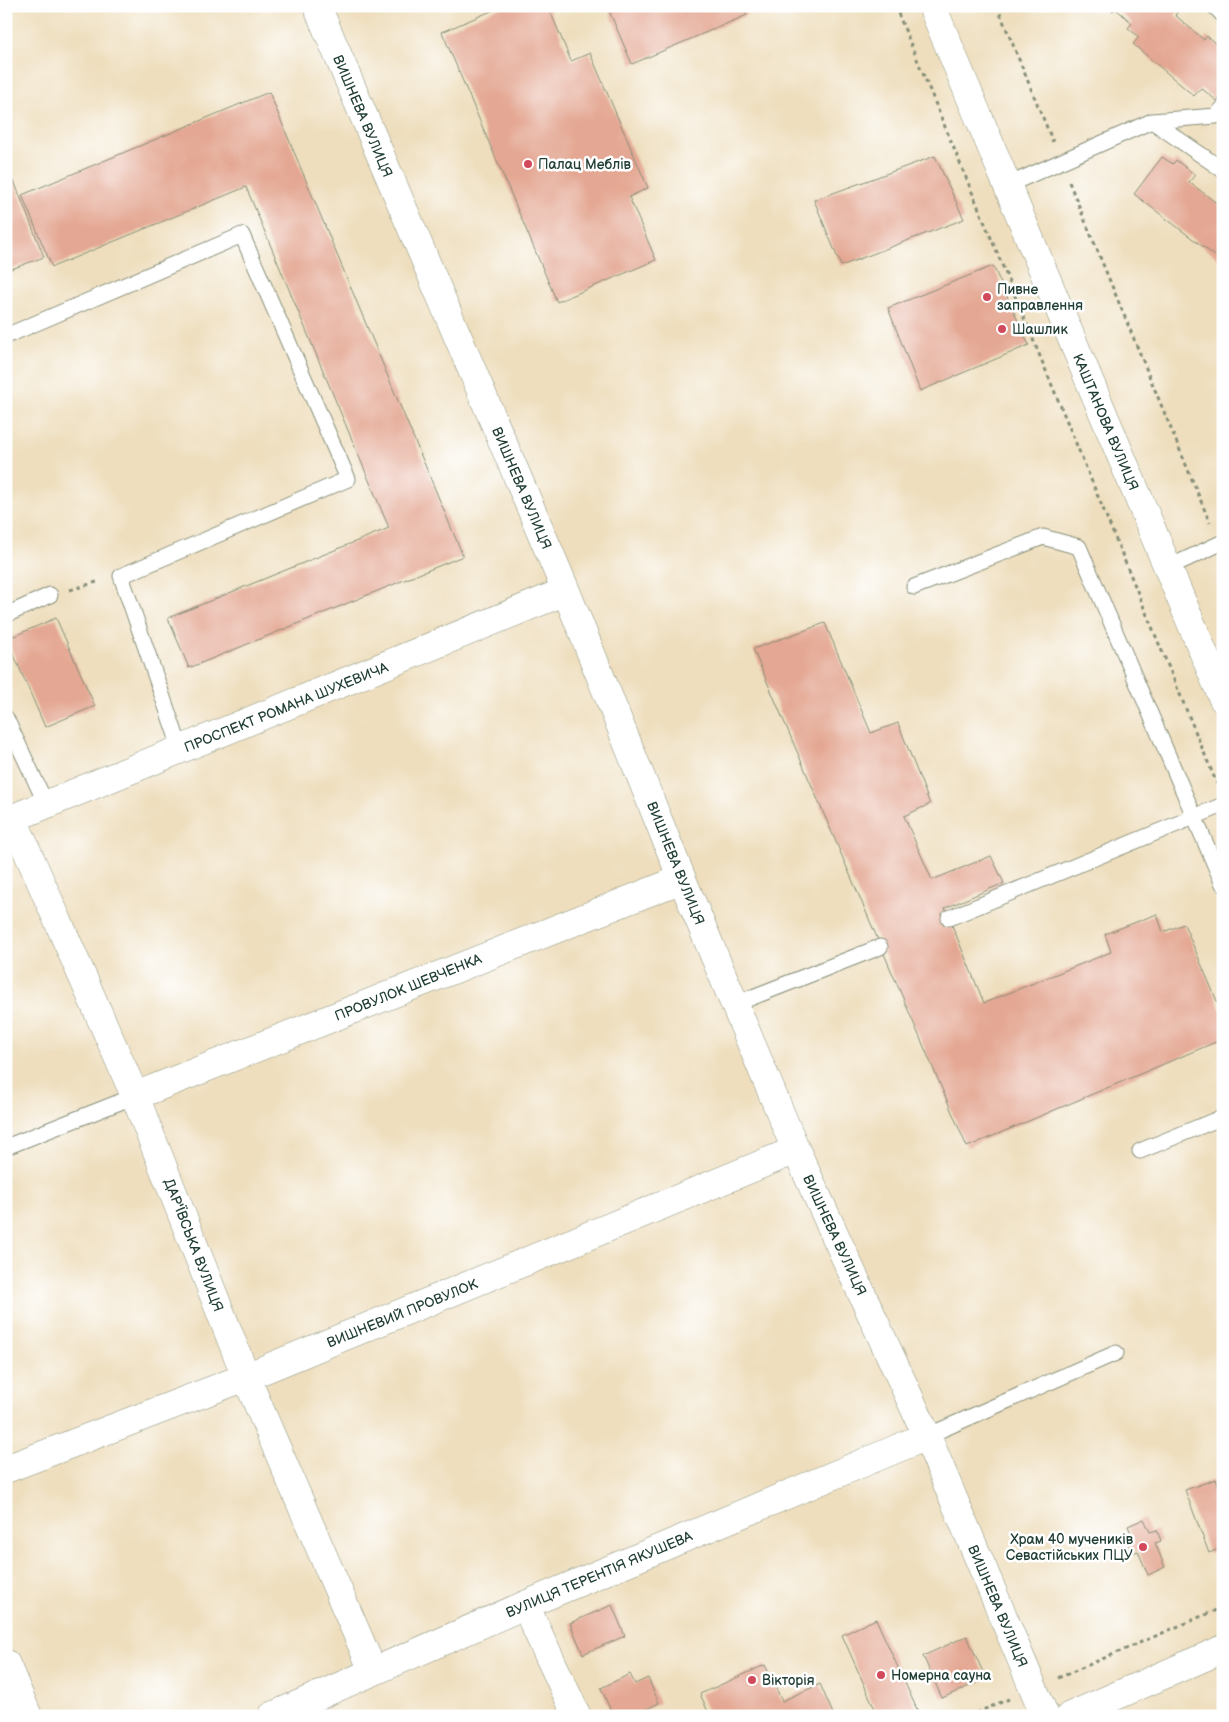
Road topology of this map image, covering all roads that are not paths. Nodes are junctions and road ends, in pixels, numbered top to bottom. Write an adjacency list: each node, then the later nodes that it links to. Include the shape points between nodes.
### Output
1 (316, 6): 13 (street, ВИШНЕВА ВУЛИЦЯ)
2 (932, 6): 8 (street, КАШТАНОВА ВУЛИЦЯ)
3 (1214, 6): 4 (lane)
4 (1223, 15)
5 (1223, 108): 6 (lane, via 1216,116)
6 (1152, 121): 7 (lane); 8 (lane)
7 (1223, 170)
8 (1008, 185): 11 (street, КАШТАНОВА ВУЛИЦЯ)
9 (6, 336): 18 (lane, via 242,235 348,479 121,576)
10 (1221, 543): 11 (lane)
11 (1167, 568): 16 (street, КАШТАНОВА ВУЛИЦЯ)
12 (914, 587): 21 (lane, via 1043,537 1079,546)
13 (566, 591): 18 (street, ПРОСПЕКТ РОМАНА ШУХЕВИЧА); 23 (street, ВИШНЕВА ВУЛИЦЯ)
14 (50, 595): 15 (lane)
15 (6, 615)
16 (1223, 699)
17 (6, 718): 19 (lane)
18 (181, 750): 19 (street, ПРОСПЕКТ РОМАНА ШУХЕВИЧА)
19 (46, 804): 22 (street, ПРОСПЕКТ РОМАНА ШУХЕВИЧА)
20 (1223, 805): 21 (lane)
21 (1195, 816): 24 (lane); 25 (lane)
22 (10, 820): 28 (street, ДАР'ЇВСЬКА ВУЛИЦЯ)
23 (682, 879): 27 (street, ВИШНЕВА ВУЛИЦЯ); 28 (street, ПРОВУЛОК ШЕВЧЕНКА)
24 (1223, 884)
25 (949, 918)
26 (880, 947): 27 (lane)
27 (735, 1004): 31 (street, ВИШНЕВА ВУЛИЦЯ)
28 (135, 1096): 30 (lane); 34 (street, ДАР'ЇВСЬКА ВУЛИЦЯ)
29 (1223, 1117): 32 (lane)
30 (6, 1147)
31 (796, 1150): 34 (street, ВИШНЕВИЙ ПРОВУЛОК); 35 (street, ВИШНЕВА ВУЛИЦЯ)
32 (1140, 1151)
33 (1116, 1353): 35 (lane)
34 (246, 1377): 36 (street, ВИШНЕВИЙ ПРОВУЛОК); 40 (street, ДАР'ЇВСЬКА ВУЛИЦЯ)
35 (927, 1436): 37 (street, ВУЛИЦЯ ТЕРЕНТІЯ ЯКУШЕВА); 44 (street, ВИШНЕВА ВУЛИЦЯ)
36 (6, 1469)
37 (525, 1605): 40 (street, ВУЛИЦЯ ТЕРЕНТІЯ ЯКУШЕВА); 43 (street)
38 (1223, 1649): 45 (street)
39 (6, 1664): 41 (street)
40 (373, 1671): 42 (street, ВУЛИЦЯ ТЕРЕНТІЯ ЯКУШЕВА)
41 (28, 1716)
42 (272, 1716)
43 (577, 1716)
44 (1045, 1716)
45 (1070, 1716)

